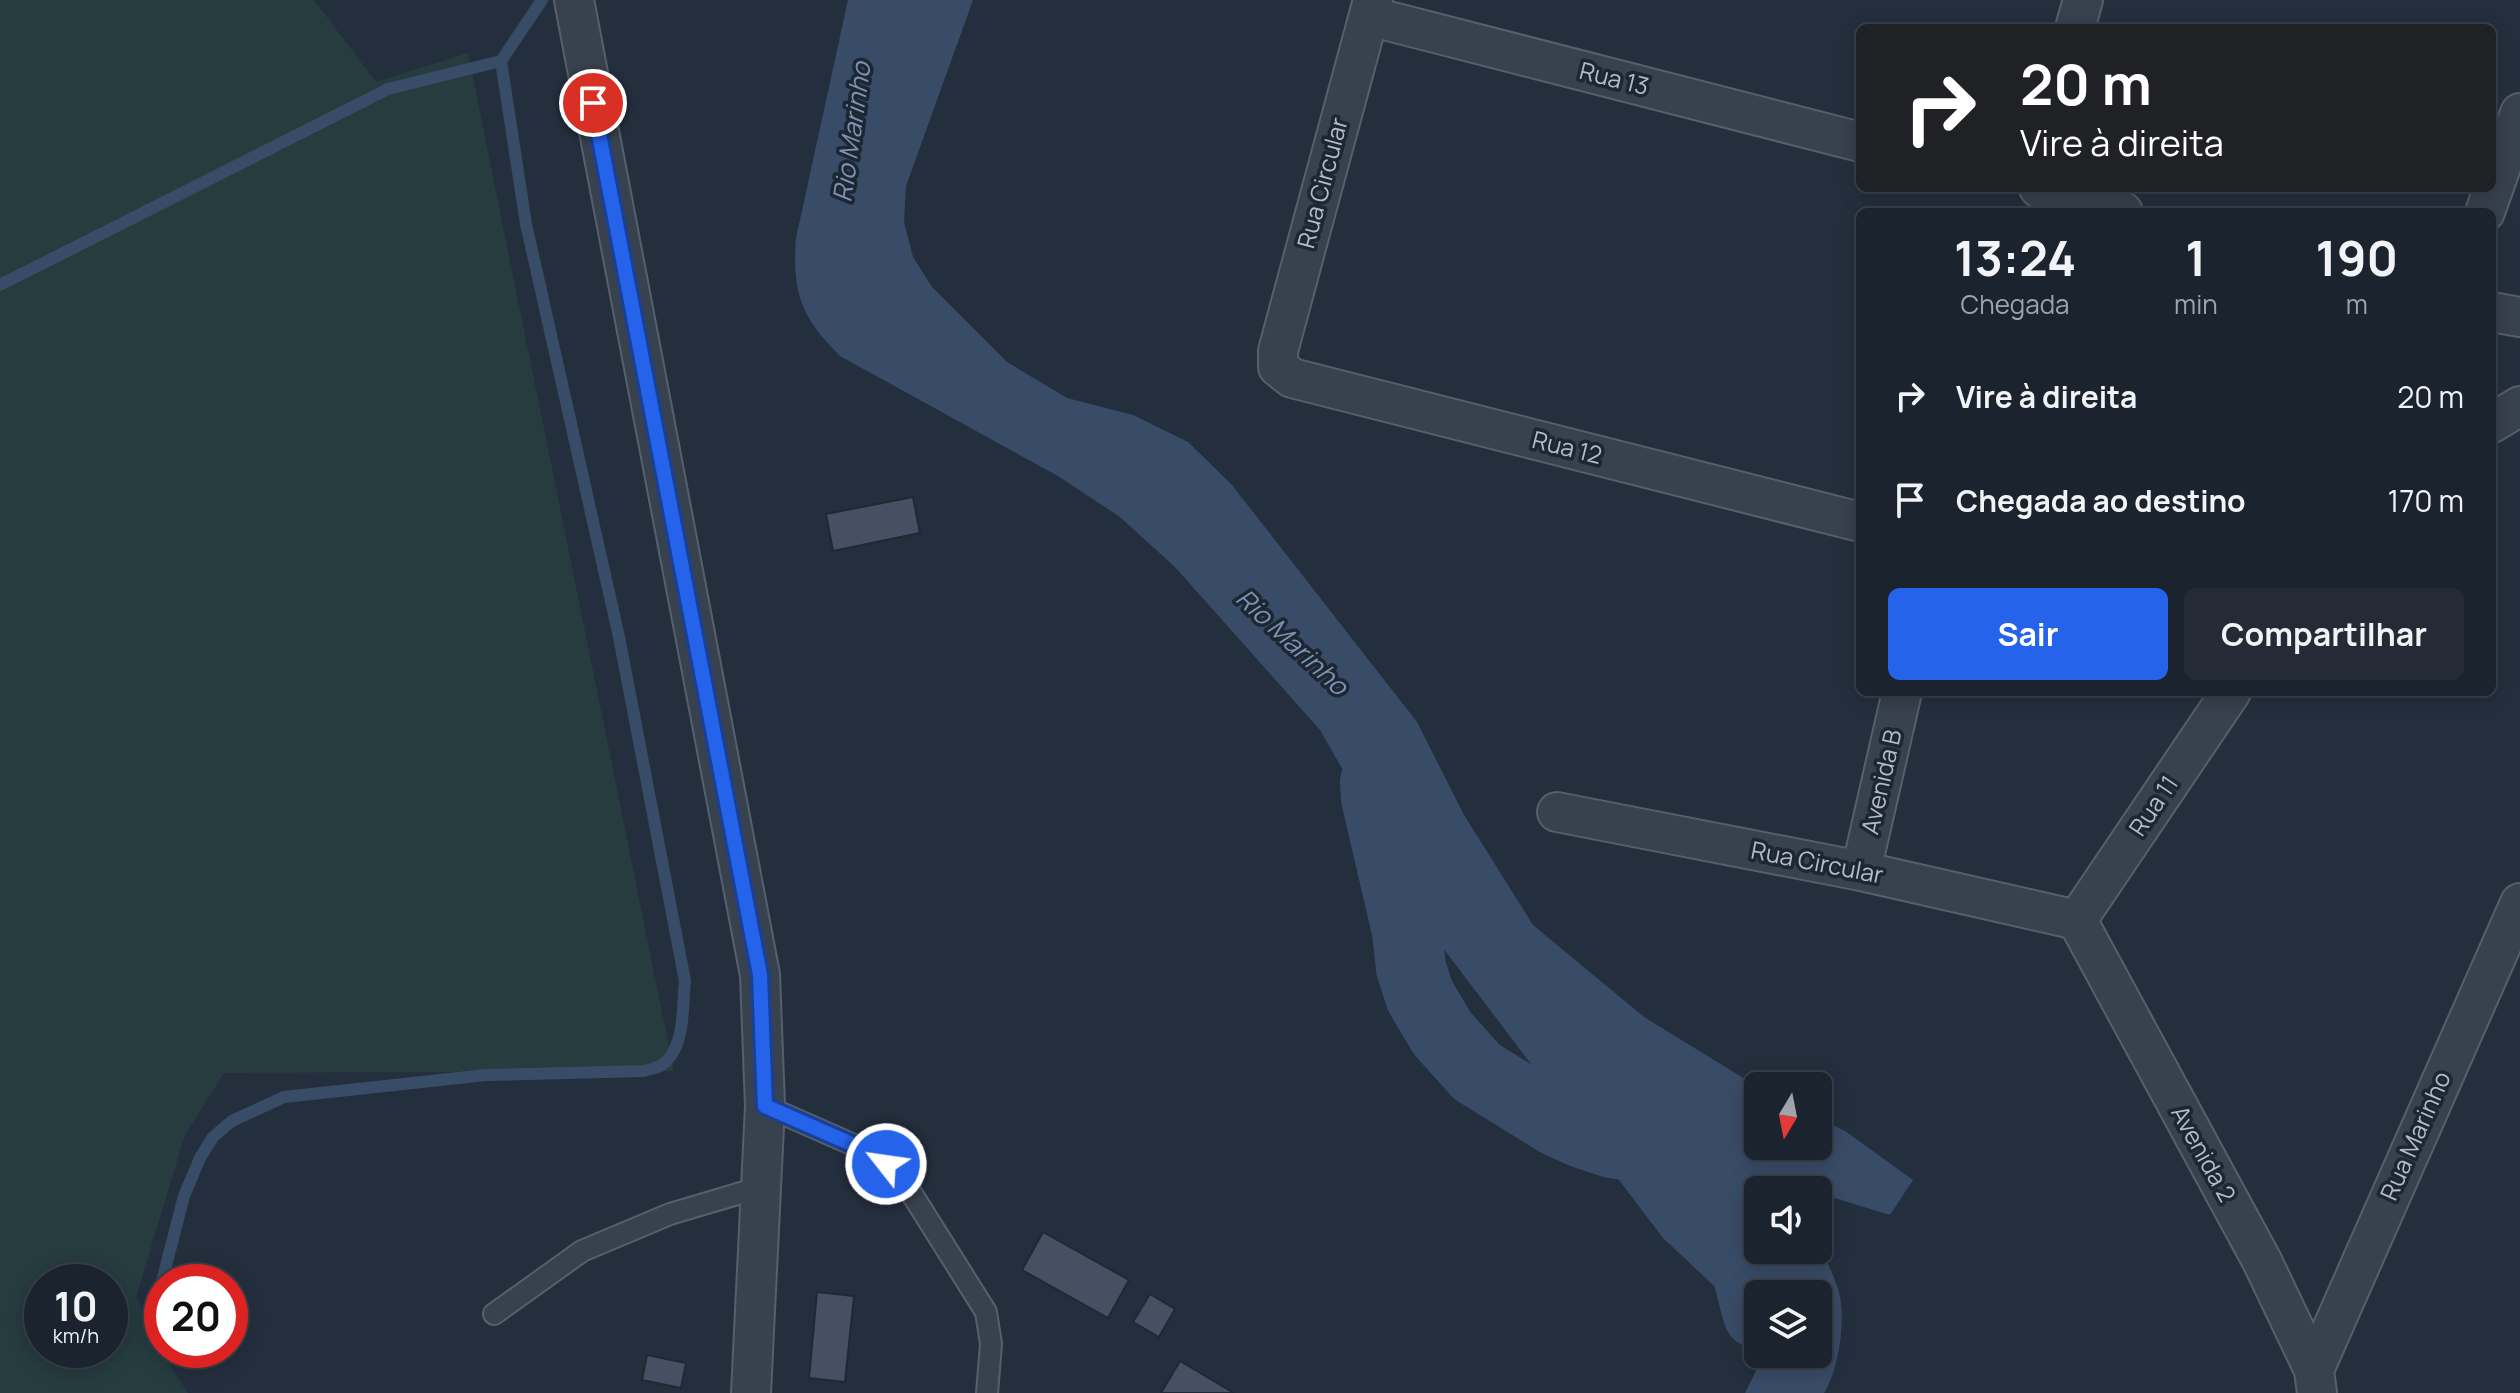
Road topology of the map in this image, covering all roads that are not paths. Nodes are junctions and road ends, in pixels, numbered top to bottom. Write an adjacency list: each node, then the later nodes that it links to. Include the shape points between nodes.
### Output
1 (574, 0): 22 (street, via 760,975)
2 (2083, 0): 4 (street)
3 (1371, 8): 6 (street, Rua 13); 12 (street, Rua Circular, via 1278,351)
4 (2076, 24)
5 (2520, 113): 7 (street)
6 (1856, 141)
7 (2496, 181)
8 (2053, 192): 9 (street)
9 (2109, 208)
10 (2496, 313): 11 (street)
11 (2520, 317)
12 (1278, 367): 15 (street, Rua 12, via 1292,378)
13 (2520, 406): 14 (street)
14 (2496, 421)
15 (1856, 521)
16 (1901, 696): 19 (street, Avenida B)
17 (2228, 696): 21 (street, Rua 11)
18 (1557, 812): 19 (street, Rua Circular)
19 (1861, 871): 21 (street, Rua Circular)
20 (2520, 903): 25 (street, Rua Marinho)
21 (2077, 920): 25 (street, Avenida 2, via 2262,1261)
22 (765, 1106): 23 (street); 27 (lane, via 872,1153 900,1175 986,1312 991,1344)
23 (761, 1187): 24 (lane, via 670,1214 582,1251); 26 (street)
24 (494, 1314)
25 (2315, 1382)
26 (751, 1393)
27 (987, 1393)

